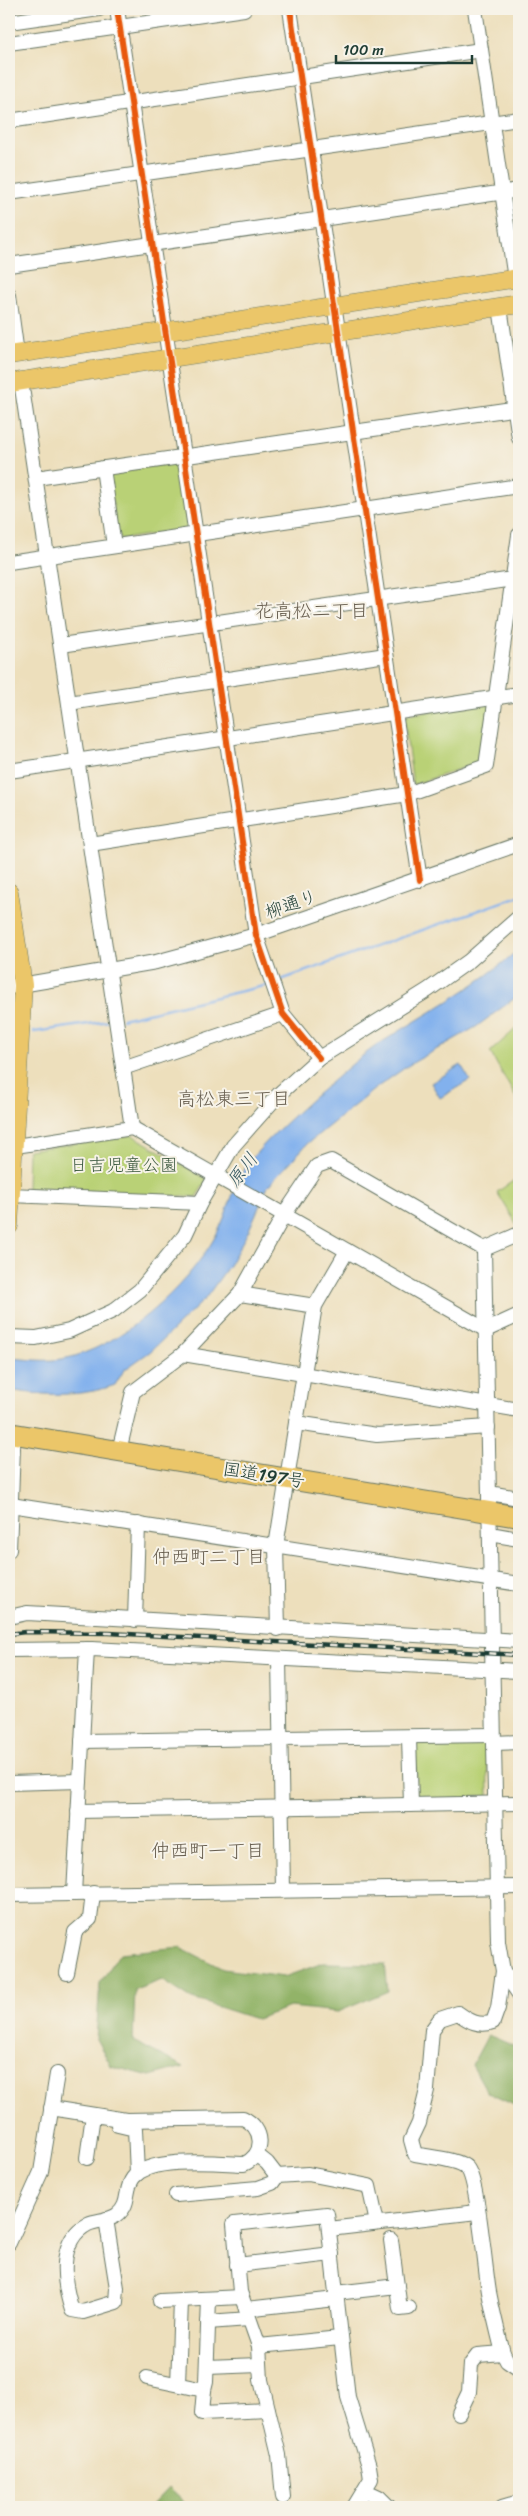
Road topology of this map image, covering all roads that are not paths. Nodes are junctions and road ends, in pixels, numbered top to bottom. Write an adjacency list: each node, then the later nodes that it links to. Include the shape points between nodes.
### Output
1 (98, 9): 6 (street)
2 (117, 9): 7 (street)
3 (244, 9): 7 (street)
4 (290, 9): 10 (street)
5 (475, 9): 9 (street)
6 (9, 22)
7 (120, 27): 8 (street); 11 (street)
8 (9, 43)
9 (481, 50): 10 (street); 14 (street)
10 (300, 79): 11 (street); 15 (street)
11 (131, 103): 13 (street); 16 (street)
12 (519, 118): 14 (street)
13 (9, 121)
14 (492, 123): 15 (street); 18 (street)
15 (311, 149): 16 (street); 20 (street)
16 (142, 174): 19 (street); 21 (street)
17 (519, 190): 18 (street)
18 (502, 192): 20 (street); 23 (street)
19 (9, 193)
20 (321, 219): 21 (street); 26 (street)
21 (152, 244): 22 (street); 28 (street)
22 (9, 266)
23 (517, 278): 26 (main road)
24 (9, 295): 30 (street)
25 (519, 304): 27 (main road)
26 (334, 306): 28 (main road); 29 (street)
27 (500, 308): 29 (main road); 33 (street)
28 (166, 332): 30 (main road); 31 (street)
29 (338, 332): 31 (main road); 34 (street)
30 (13, 355)
31 (169, 358): 32 (main road); 36 (street)
32 (15, 382): 38 (street)
33 (517, 408): 34 (street); 35 (street)
34 (353, 432): 36 (street); 40 (street)
35 (519, 438)
36 (184, 456): 37 (street); 41 (street)
37 (103, 468): 38 (street); 43 (street)
38 (36, 478): 44 (street)
39 (519, 486): 40 (street)
40 (364, 509): 41 (street); 47 (street)
41 (196, 534): 43 (street); 48 (street)
42 (519, 535): 46 (street)
43 (114, 546): 44 (street)
44 (48, 556): 45 (street); 49 (street)
45 (9, 562)
46 (513, 579): 47 (street); 53 (street)
47 (378, 598): 48 (street); 50 (street)
48 (209, 623): 49 (street); 51 (street)
49 (61, 645): 54 (street)
50 (386, 655): 51 (street); 55 (street)
51 (218, 680): 54 (street); 56 (street)
52 (519, 694): 53 (street)
53 (496, 697): 55 (street); 59 (street, via 486,766)
54 (69, 703): 57 (street)
55 (395, 713): 56 (street); 59 (street)
56 (226, 738): 57 (street); 60 (street)
57 (78, 761): 58 (street); 61 (street)
58 (9, 771)
59 (407, 794): 60 (street); 63 (street)
60 (239, 820): 61 (street); 66 (street)
61 (90, 844): 67 (street)
62 (519, 844): 63 (street, 柳通り)
63 (420, 880): 66 (street, 柳通り)
64 (9, 892): 68 (main road)
65 (519, 917): 70 (street, via 428,990)
66 (256, 936): 67 (street, 柳通り); 69 (street)
67 (109, 971): 68 (street, 柳通り); 71 (street)
68 (16, 986): 73 (main road)
69 (283, 1014): 70 (street); 71 (street)
70 (318, 1058): 74 (street, via 279,1094 233,1146)
71 (123, 1068): 72 (street)
72 (132, 1128): 73 (street); 74 (street)
73 (11, 1147): 75 (main road)
74 (216, 1177): 76 (street); 77 (street)
75 (10, 1194): 76 (street); 78 (main road)
76 (200, 1203): 86 (street, via 185,1235 160,1267 140,1290 114,1311 69,1331 36,1338)
77 (278, 1212): 80 (street, via 316,1166 331,1161); 81 (street); 82 (street)
78 (9, 1226)
79 (519, 1234): 80 (street)
80 (484, 1250): 85 (street)
81 (347, 1251): 83 (street); 85 (street)
82 (240, 1294): 83 (street); 87 (street)
83 (316, 1306): 88 (street)
84 (519, 1315): 85 (street)
85 (486, 1330): 89 (street)
86 (9, 1337)
87 (183, 1354): 88 (street); 95 (street, via 133,1392)
88 (304, 1374): 89 (street); 91 (street)
89 (487, 1405): 90 (street); 92 (street)
90 (519, 1410)
91 (296, 1423): 92 (street, via 368,1435); 96 (street)
92 (488, 1427): 98 (street)
93 (9, 1433): 95 (highway, 国道197号)
94 (9, 1443): 99 (street, via 13,1448)
95 (119, 1451): 96 (highway, 国道197号)
96 (287, 1479): 98 (highway, 国道197号); 104 (street)
97 (519, 1498): 98 (street)
98 (489, 1502): 100 (highway, 国道197号); 102 (street)
99 (11, 1505): 101 (street); 105 (street)
100 (519, 1517)
101 (138, 1524): 104 (street); 109 (street)
102 (490, 1534): 103 (street); 106 (street)
103 (519, 1539)
104 (276, 1546): 106 (street); 110 (street)
105 (9, 1550)
106 (490, 1578): 107 (street); 111 (street)
107 (519, 1584)
108 (9, 1617): 109 (street, via 26,1613)
109 (135, 1620): 110 (street)
110 (278, 1628): 111 (street)
111 (492, 1639): 112 (street); 116 (street)
112 (519, 1641)
113 (87, 1649): 114 (street); 115 (street); 121 (street)
114 (9, 1650)
115 (278, 1658): 116 (street); 119 (street)
116 (492, 1670): 117 (street); 120 (street)
117 (519, 1671)
118 (409, 1736): 119 (street); 120 (street); 127 (street)
119 (280, 1738): 121 (street); 128 (street)
120 (493, 1739): 122 (street); 126 (street)
121 (82, 1741): 123 (street)
122 (519, 1742)
123 (80, 1781): 124 (street); 129 (street)
124 (9, 1783)
125 (519, 1803): 126 (street)
126 (495, 1804): 127 (street); 130 (street)
127 (411, 1805): 128 (street)
128 (281, 1808): 129 (street); 132 (street)
129 (78, 1811): 134 (street)
130 (496, 1887): 131 (street); 132 (street); 136 (street, via 499,1954)
131 (519, 1887)
132 (283, 1890): 133 (street)
133 (93, 1893): 134 (street); 137 (street, via 90,1919 75,1932)
134 (74, 1894): 135 (street)
135 (9, 1895)
136 (503, 1972): 138 (street); 148 (street, via 493,2022 484,2025 458,2013 440,2019 432,2030 427,2090 412,2140 415,2154 453,2161 466,2167 475,2184)
137 (67, 1973)
138 (519, 1994)
139 (56, 2074): 140 (street)
140 (51, 2108): 141 (street); 153 (street, via 41,2172)
141 (93, 2115): 142 (street); 144 (street)
142 (114, 2118): 143 (street, via 243,2118 254,2124 260,2135); 145 (street, via 117,2125 134,2129)
143 (257, 2155): 145 (street, via 244,2164 153,2166 141,2169); 146 (street)
144 (87, 2158)
145 (137, 2174): 149 (street, via 132,2178 127,2205)
146 (277, 2176): 147 (street, via 272,2183 258,2188); 150 (street, via 308,2174 369,2186)
147 (176, 2195)
148 (478, 2212): 150 (street); 166 (street, via 489,2293)
149 (106, 2220): 149 (street, via 117,2288 116,2302 83,2312 72,2310 65,2262 67,2249 73,2236 88,2224)
150 (376, 2223): 151 (street)
151 (329, 2229): 154 (street); 155 (street, via 328,2214 234,2224)
152 (391, 2240): 156 (street)
153 (9, 2243)
154 (332, 2254): 155 (street); 157 (street)
155 (238, 2265): 161 (street)
156 (397, 2286): 157 (street); 162 (street, via 400,2309)
157 (336, 2296): 161 (street); 164 (street)
158 (209, 2299): 160 (street); 161 (street); 163 (street)
159 (160, 2301): 160 (street)
160 (181, 2301): 171 (street)
161 (246, 2308): 163 (street); 165 (street)
162 (409, 2308)
163 (208, 2322): 168 (street)
164 (340, 2338): 165 (street); 175 (street, via 348,2397 369,2466 371,2479)
165 (259, 2346): 167 (street)
166 (503, 2353): 169 (street, via 507,2362); 174 (street, via 478,2355 472,2362 469,2392)
167 (260, 2365): 168 (street); 173 (street)
168 (206, 2367): 172 (street)
169 (519, 2369)
170 (147, 2378): 171 (street)
171 (178, 2384): 172 (street)
172 (204, 2390): 173 (street, via 202,2413)
173 (268, 2410): 176 (street, via 279,2455)
174 (459, 2413)
175 (366, 2491): 178 (street); 179 (street)
176 (283, 2497)
177 (519, 2502): 180 (street)
178 (354, 2507)
179 (389, 2507)
180 (502, 2507)

